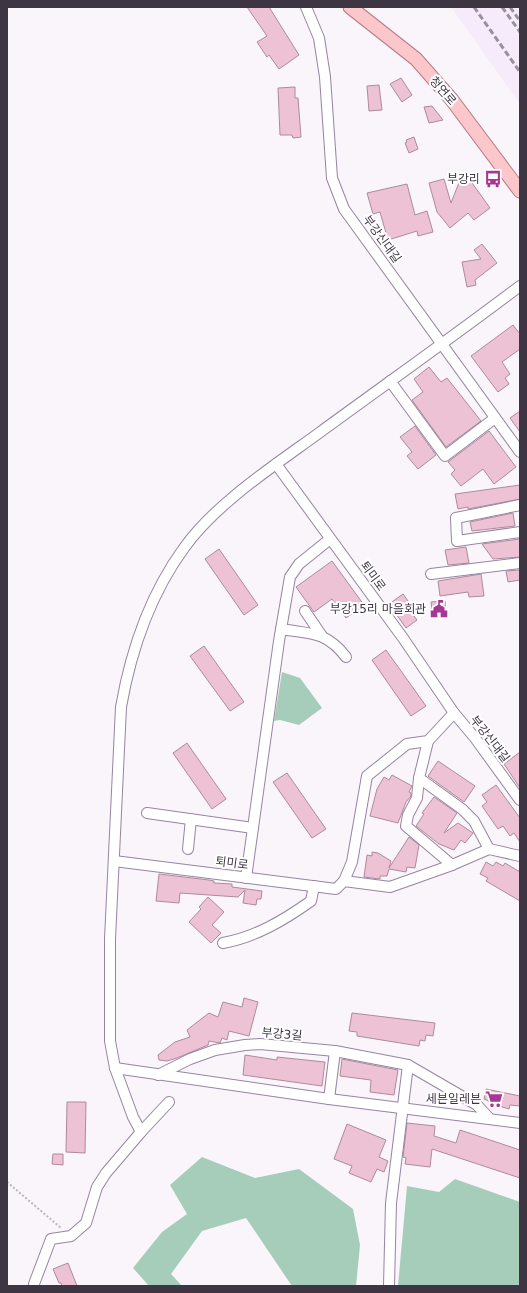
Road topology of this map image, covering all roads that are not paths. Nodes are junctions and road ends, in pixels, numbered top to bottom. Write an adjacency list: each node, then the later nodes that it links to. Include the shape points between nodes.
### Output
1 (306, 7): 5 (street, 부강신대길, via 319,38 332,178 344,208)
2 (350, 7): 3 (main road, 청연로, via 416,59 452,100)
3 (520, 191)
4 (520, 286): 5 (street)
5 (442, 344): 6 (street); 7 (street, 부강신대길)
6 (390, 381): 7 (street, via 445,456); 9 (street)
7 (495, 418): 8 (street, 부강신대길)
8 (518, 446)
9 (276, 464): 12 (street, 퇴미로); 29 (street, via 208,521 184,548 157,590 141,629 127,673 121,707)
10 (520, 505): 11 (street, via 456,518 457,541)
11 (520, 532)
12 (330, 539): 16 (street, via 299,564 290,577); 19 (street, 퇴미로)
13 (520, 562): 14 (street)
14 (431, 574)
15 (306, 611): 17 (street)
16 (281, 629): 17 (street); 25 (street)
17 (322, 636): 18 (street, via 336,644)
18 (346, 657)
19 (454, 713): 20 (street); 22 (street, 부강신대길)
20 (428, 741): 21 (street); 32 (street, via 407,744 367,776 352,862)
21 (419, 778): 27 (street, via 462,809 474,821); 30 (street, via 417,798 406,826)
22 (520, 800)
23 (147, 813): 24 (street)
24 (191, 819): 25 (street); 26 (street)
25 (253, 828): 31 (street)
26 (188, 849)
27 (488, 850): 28 (street); 30 (street, 퇴미로)
28 (520, 856)
29 (114, 861): 31 (street, 퇴미로); 37 (street, via 110,939 110,1041)
30 (452, 865): 32 (street, 퇴미로, via 390,887)
31 (246, 878): 33 (street, 퇴미로)
32 (344, 881): 33 (street, 퇴미로, via 336,889)
33 (314, 886): 34 (street, via 311,901 278,923 238,940)
34 (223, 943)
35 (335, 1051): 36 (street, 부강3길); 38 (street, 부강3길, via 245,1045 215,1050); 39 (street)
36 (408, 1065): 41 (street); 42 (street, 부강3길, via 477,1105)
37 (115, 1068): 38 (street); 44 (street)
38 (158, 1075): 39 (street)
39 (330, 1099): 41 (street)
40 (168, 1102): 44 (street)
41 (402, 1109): 42 (street); 46 (street, via 391,1203)
42 (490, 1119): 43 (street)
43 (520, 1123)
44 (141, 1132): 45 (street, via 97,1187 86,1223 71,1236 51,1239)
45 (34, 1284)
46 (389, 1286)

